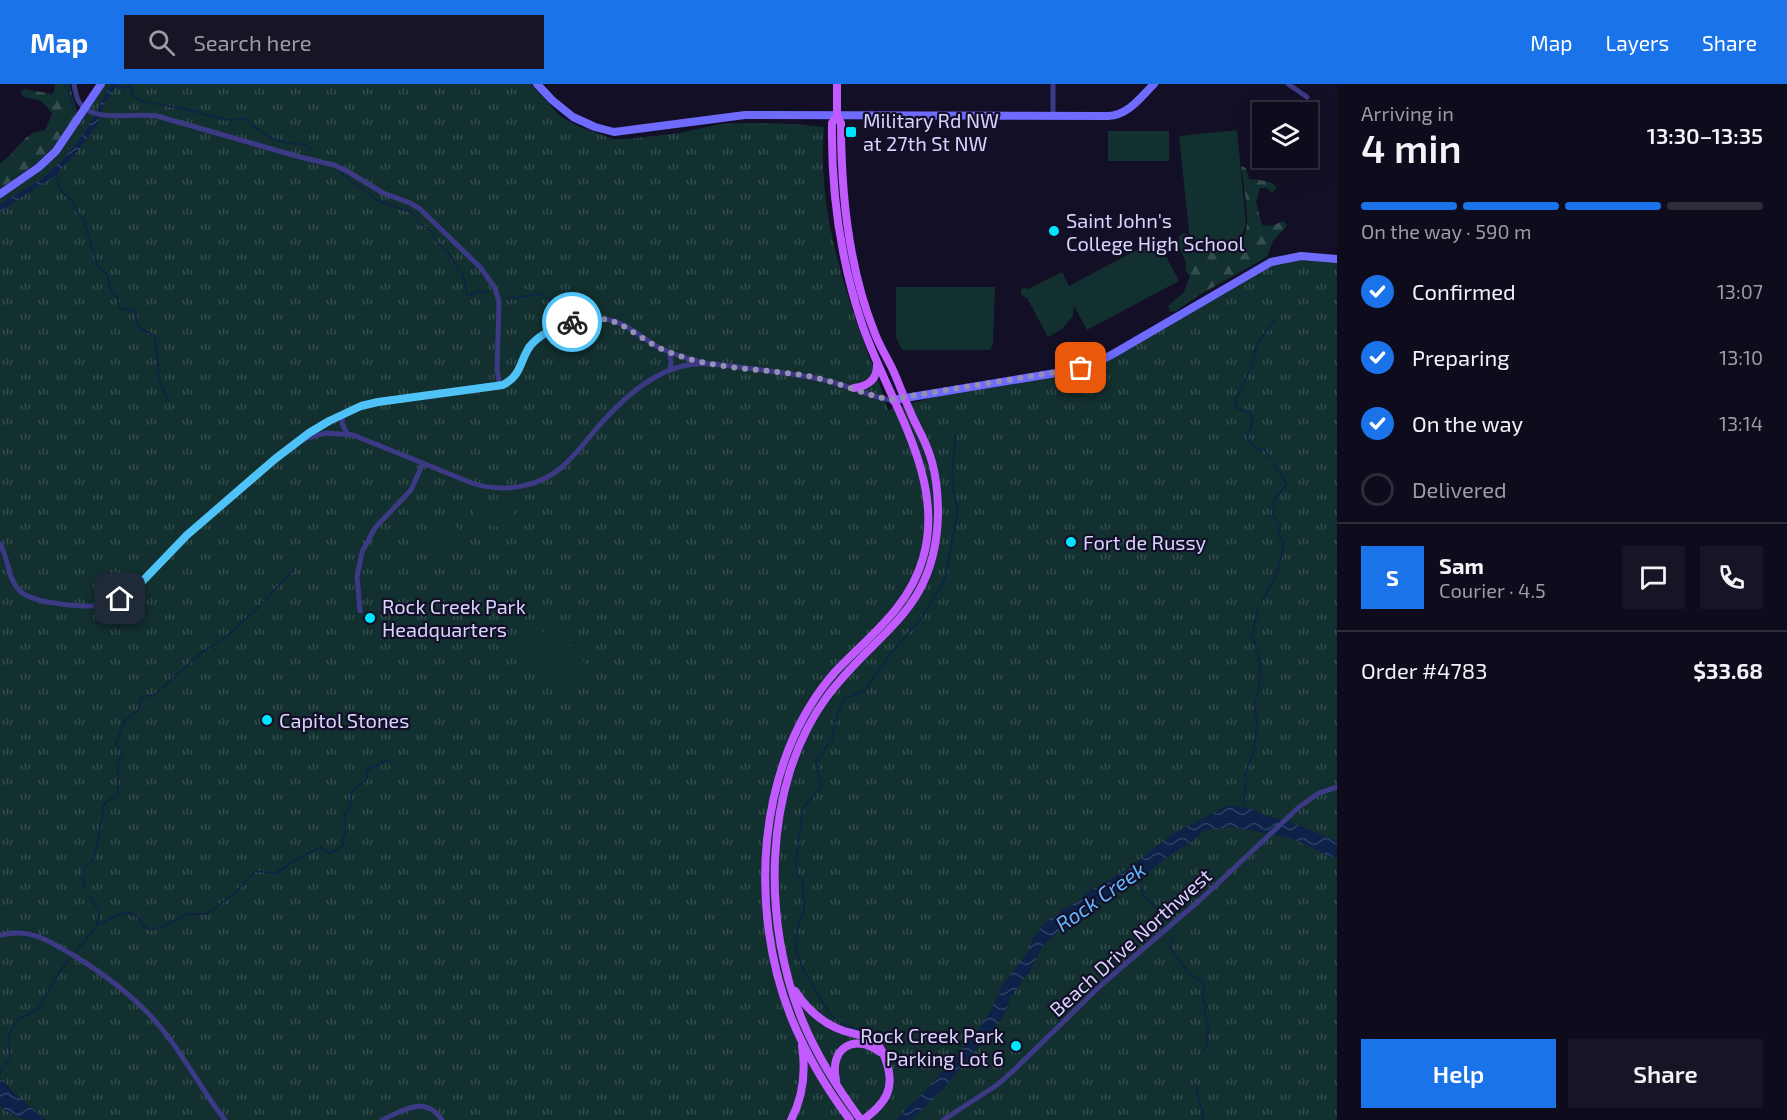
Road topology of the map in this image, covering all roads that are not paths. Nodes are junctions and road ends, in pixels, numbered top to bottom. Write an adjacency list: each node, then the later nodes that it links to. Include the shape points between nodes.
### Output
1 (74, 84): 9 (street)
2 (101, 84): 9 (street)
3 (537, 84): 10 (street, via 573,117 611,131 732,116)
4 (837, 84): 10 (main road)
5 (1053, 84): 11 (street)
6 (1154, 84): 11 (street, via 1132,107 1119,114)
7 (1288, 84): 8 (street)
8 (1308, 97)
9 (85, 108): 12 (street, via 54,153); 18 (street, via 103,115 157,116 334,165 417,207 480,267 495,288 499,302)
10 (837, 116): 11 (street); 16 (main road, via 832,123 837,217 856,307); 20 (main road, via 841,123 843,192 859,284 874,333)
11 (1053, 116)
12 (0, 194)
13 (1337, 259): 20 (street, via 1301,256 1270,262 1091,365)
14 (669, 352): 15 (street); 17 (street); 18 (street, via 615,321 580,320 538,338 516,375)
15 (709, 364): 17 (street); 19 (street, via 800,375)
16 (877, 364): 19 (main road, via 870,383); 21 (main road)
17 (670, 370): 25 (street, via 620,404 560,469 532,483 485,487)
18 (500, 386): 22 (street, via 378,402)
19 (854, 388): 21 (street)
20 (904, 398): 21 (street); 30 (main road, via 933,467 936,543 929,570 912,603 824,700 789,773 778,826 775,887 779,935)
21 (893, 399): 31 (main road, via 927,491 928,529 923,558 914,583 898,608 825,683 805,714 781,770 769,828 767,921 778,976)
22 (343, 414): 23 (street); 24 (street)
23 (347, 434): 24 (street); 25 (street)
24 (301, 439): 26 (street, via 187,535 130,593 112,603 51,603 29,598 13,582)
25 (423, 463): 27 (street, via 406,497 375,528 362,552 357,578)
26 (0, 544)
27 (360, 611)
28 (1337, 787): 41 (street, Beach Drive Northwest, via 1319,793 1293,812 1100,986 1013,1071)
29 (0, 935): 35 (street, via 24,933 48,940 128,993 163,1030)
30 (789, 980): 32 (main road, via 814,1014 834,1027 878,1044); 33 (main road, via 812,1044)
31 (798, 1034): 34 (main road, via 817,1071); 38 (main road, via 804,1076)
32 (885, 1057): 33 (main road, via 866,1044 845,1047 834,1064); 40 (main road, via 890,1084 887,1096)
33 (838, 1088): 34 (main road)
34 (843, 1103): 39 (main road); 40 (main road)
35 (225, 1120)
36 (382, 1120): 37 (street, via 420,1106 435,1111)
37 (442, 1120)
38 (791, 1120)
39 (850, 1120)
40 (862, 1120)
41 (943, 1120)

